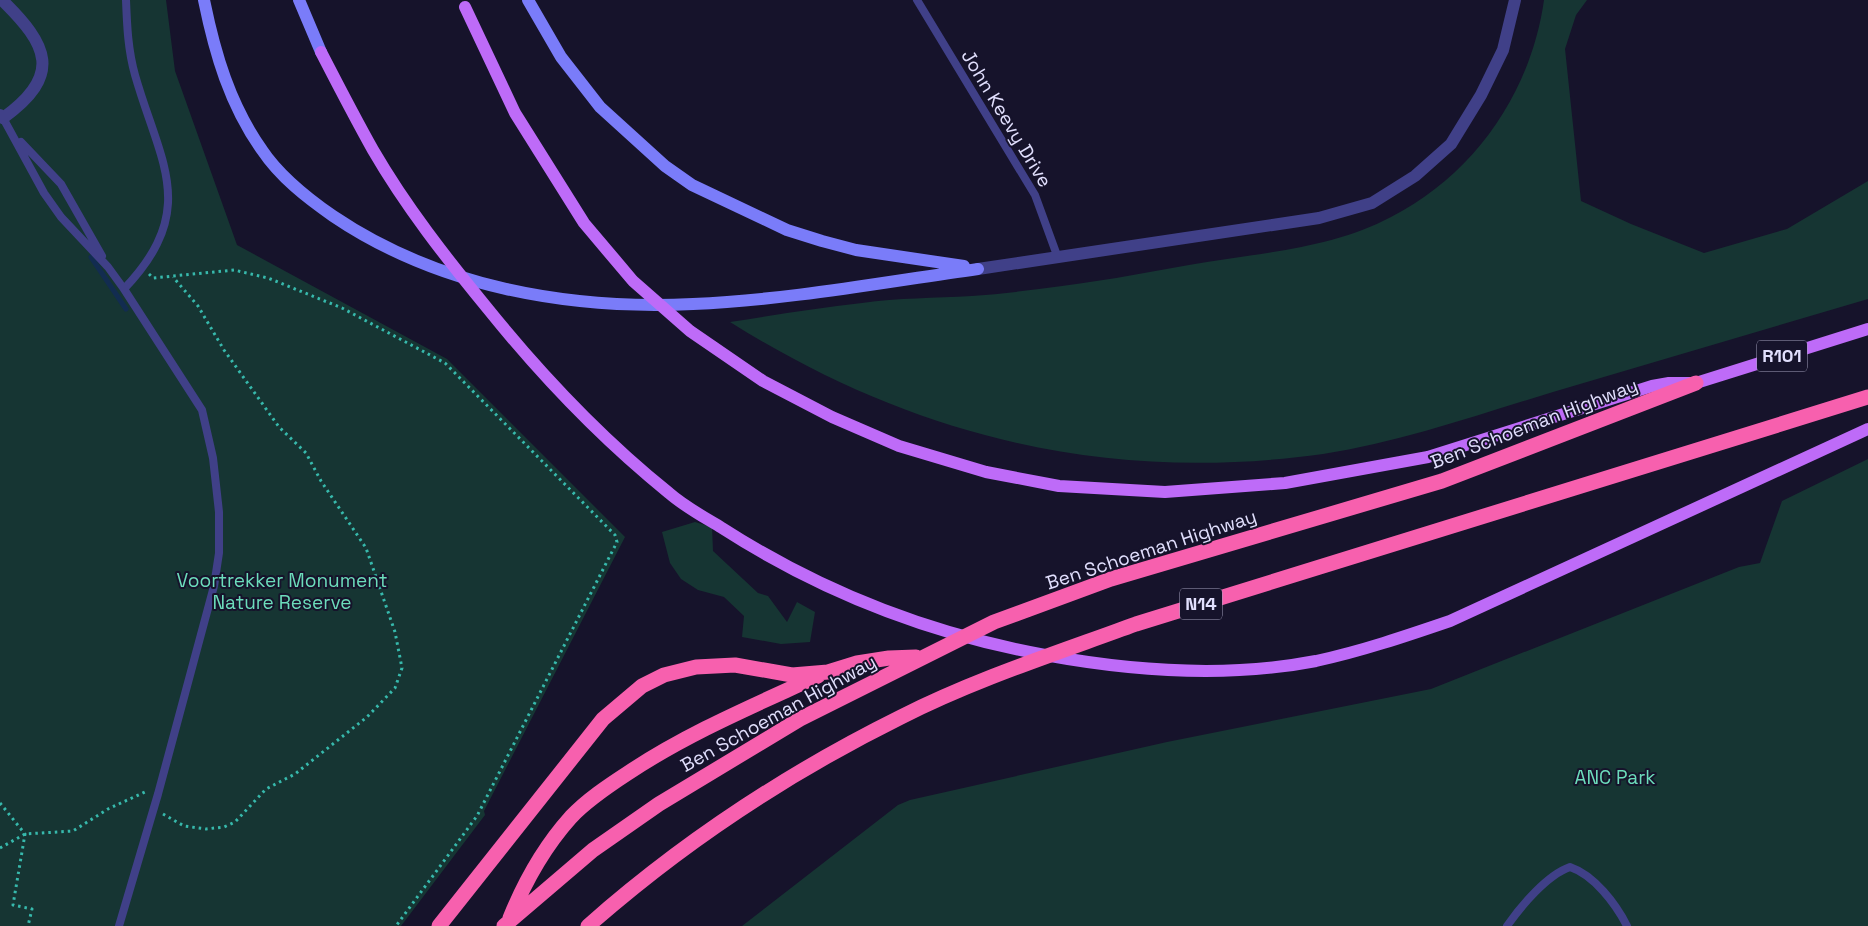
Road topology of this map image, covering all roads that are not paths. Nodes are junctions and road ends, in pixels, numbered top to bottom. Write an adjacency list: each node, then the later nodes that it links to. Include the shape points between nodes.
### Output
1 (2, 0): 9 (street, via 35,38 43,63 34,87 15,109)
2 (126, 0): 14 (lane, via 128,45 135,76 161,149 168,178 169,201 165,224 143,269)
3 (204, 0): 13 (main road, via 215,52 232,100 262,152 304,197 362,235 405,256 471,281 579,302 693,304 811,293)
4 (299, 0): 18 (main road, via 321,52 374,152 442,253 524,354 594,427 671,496 750,546 833,589 903,618 1014,649 1106,666 1161,670 1248,670 1315,661 1450,621)
5 (528, 0): 13 (main road, via 561,57 600,107 665,166 692,185 787,230 822,242)
6 (917, 0): 11 (lane, John Keevy Drive, via 1035,195)
7 (1515, 0): 11 (street, via 1504,50 1482,95 1451,144 1415,176 1372,203 1319,218)
8 (464, 2): 16 (main road, via 515,113 584,222 634,280 690,331 763,381 832,417 899,446 986,472 1059,486 1165,492 1285,484 1428,457 1652,386 1669,382)
9 (1, 116): 10 (lane)
10 (13, 134): 12 (lane, via 44,193 61,217); 12 (lane, via 61,184)
11 (1058, 258): 13 (street)
12 (108, 267): 14 (lane)
13 (978, 269)
14 (124, 289): 22 (lane, via 202,410 213,458 219,512 219,553 214,586)
15 (1868, 329): 16 (main road, Ben Schoeman Highway / R101)
16 (1696, 383): 19 (highway, Ben Schoeman Highway, via 1442,481 1111,579 994,622)
17 (1868, 397): 24 (highway, N14, via 1136,624 1016,668 902,716 750,803 617,900)
18 (1868, 429)
19 (920, 657): 20 (highway, via 857,663); 21 (highway, Ben Schoeman Highway, via 800,719 659,804 593,850)
20 (828, 672): 21 (highway, via 661,751 602,790 572,817 545,850 524,883); 23 (highway, via 792,675 722,665 664,675 642,686 603,719)
21 (506, 924)
22 (119, 926)
23 (439, 926)
24 (588, 926)
25 (1507, 926): 26 (lane, via 1526,902 1561,870 1570,867 1587,876 1619,911)
26 (1627, 926)

